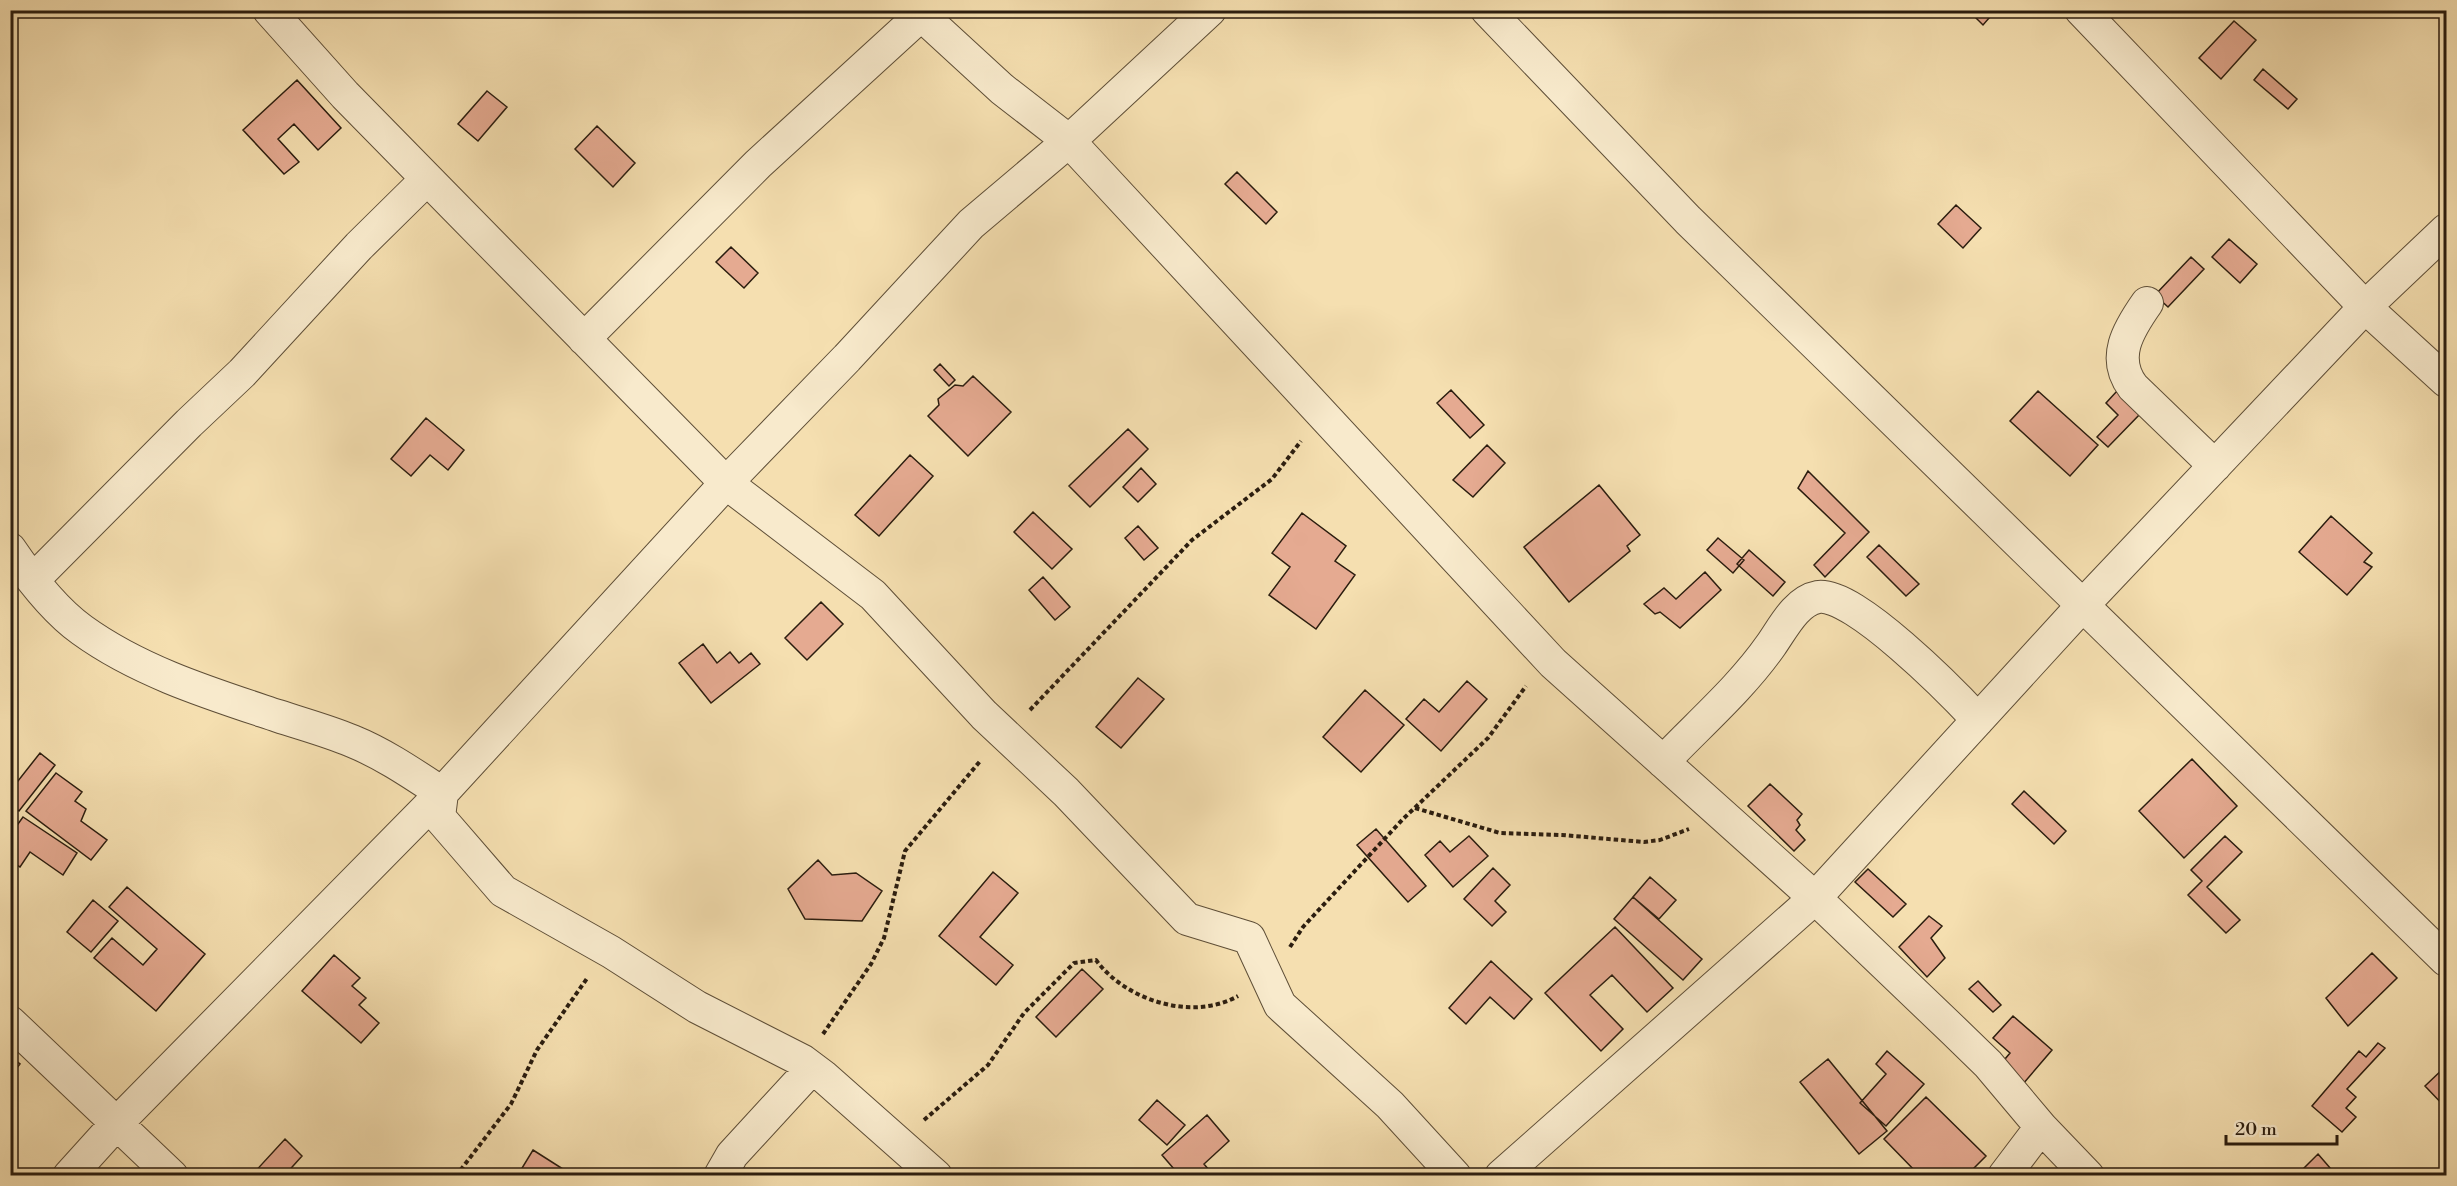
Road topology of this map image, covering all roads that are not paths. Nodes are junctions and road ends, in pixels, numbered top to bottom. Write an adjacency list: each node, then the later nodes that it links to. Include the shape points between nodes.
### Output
1 (269, 10): 7 (street)
2 (1210, 10): 6 (street)
3 (1486, 10): 17 (street, via 1688,220)
4 (2081, 10): 10 (street)
5 (918, 13): 6 (street, via 1002,89); 11 (street, via 758,164)
6 (1069, 141): 14 (street, via 971,224); 19 (street, via 1553,663)
7 (427, 179): 11 (street); 16 (street, via 242,373)
8 (2446, 230): 10 (street)
9 (2147, 303): 13 (street, via 2128,333 2122,374)
10 (2365, 307): 12 (street); 13 (street)
11 (584, 339): 14 (street)
12 (2446, 381)
13 (2215, 466): 17 (street)
14 (726, 483): 20 (street); 31 (street, via 873,596 1186,919 1249,938 1280,1005 1390,1105)
15 (10, 549): 16 (street)
16 (34, 579): 20 (street, via 81,630 110,648 224,698 350,740 379,753)
17 (2082, 606): 18 (street); 22 (street)
18 (1978, 720): 19 (street, via 1933,672 1851,608 1830,597 1817,597 1792,615 1761,659); 21 (street)
19 (1663, 762): 21 (street)
20 (442, 793): 24 (street, via 439,817 503,891 611,952 697,1007); 25 (street)
21 (1815, 898): 26 (street, via 1988,1064); 32 (street)
22 (2446, 960)
23 (10, 1022): 25 (street)
24 (812, 1068): 29 (street, via 732,1155); 30 (street)
25 (116, 1124): 27 (street); 28 (street)
26 (2041, 1127): 33 (street); 34 (street)
27 (69, 1176)
28 (172, 1176)
29 (720, 1176)
30 (936, 1176)
31 (1455, 1176)
32 (1501, 1176)
33 (2004, 1176)
34 (2088, 1176)

